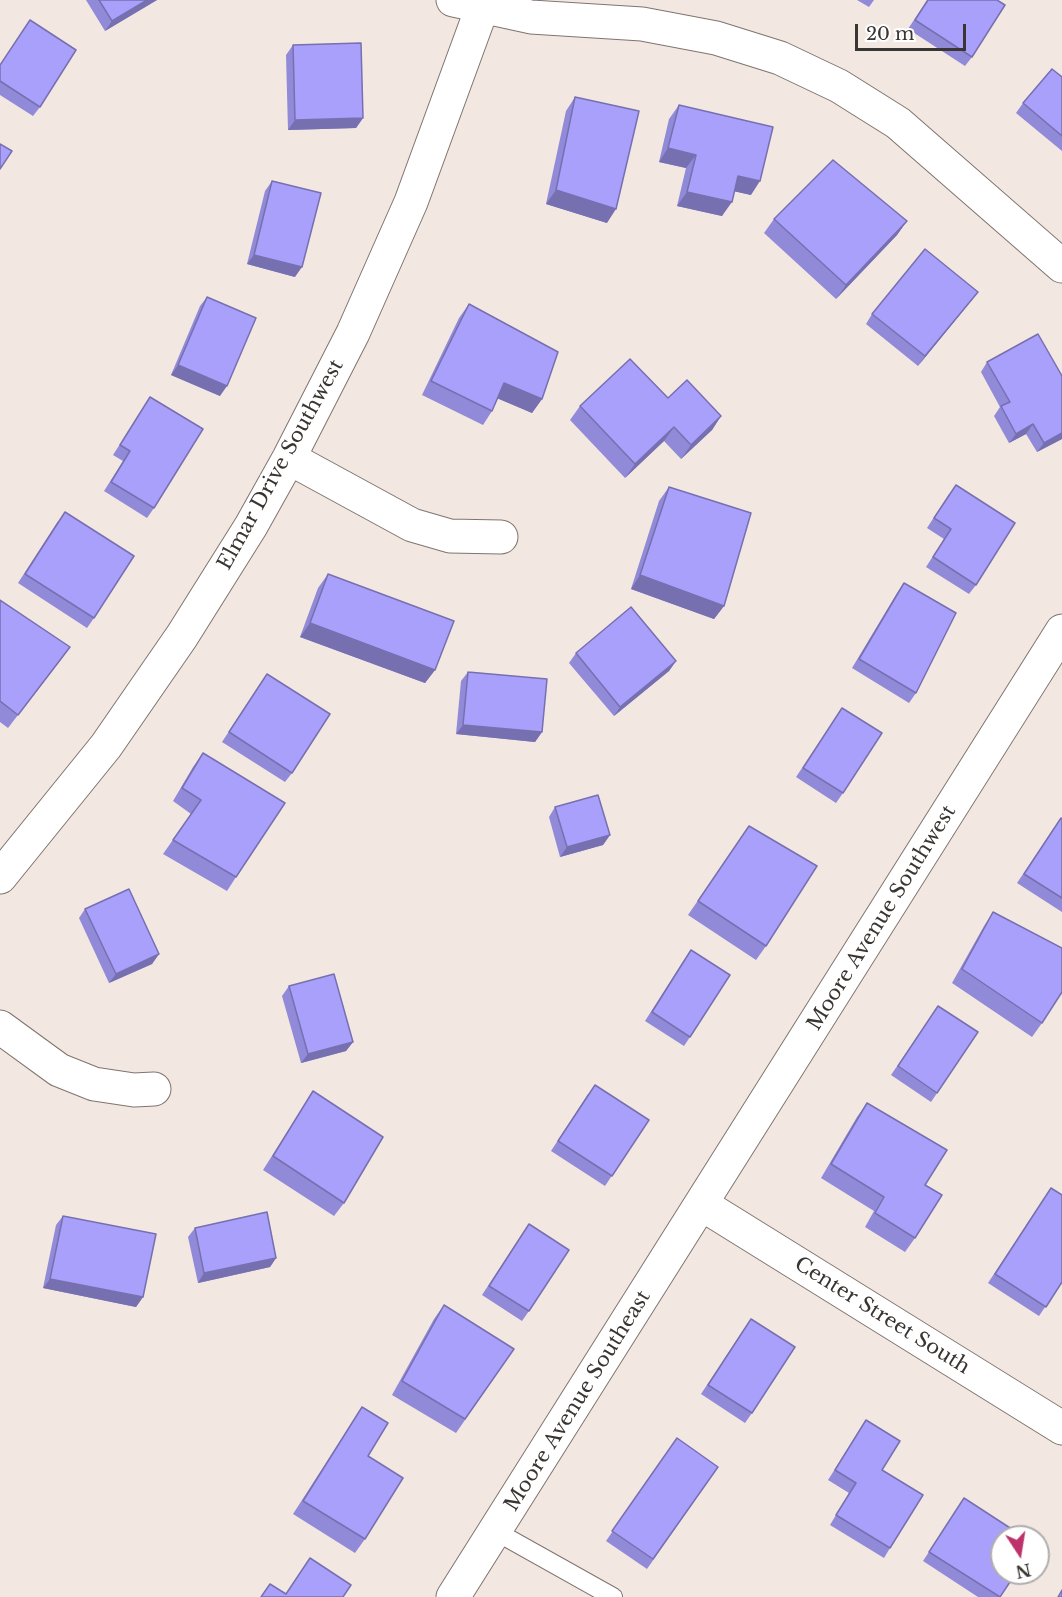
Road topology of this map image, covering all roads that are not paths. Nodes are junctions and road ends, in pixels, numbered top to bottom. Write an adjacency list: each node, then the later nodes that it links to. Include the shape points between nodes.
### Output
1 (468, 4): 2 (street, via 531,17 642,24 716,38 780,58 839,86 898,123); 3 (street, Elmar Drive Southwest, via 411,202 353,333)
2 (1062, 266)
3 (289, 458): 4 (street, via 412,525 450,536); 6 (street, Elmar Drive Southwest, via 182,636 106,746)
4 (501, 537)
5 (1062, 631): 9 (street, Moore Avenue Southwest)
6 (0, 877)
7 (0, 1028): 8 (street, via 59,1070 94,1084)
8 (154, 1089)
9 (703, 1205): 10 (street, Center Street South); 11 (street, Moore Avenue Southeast)
10 (1062, 1428)
11 (495, 1531): 12 (street, Moore Avenue Southeast); 13 (lane)
12 (453, 1597)
13 (613, 1597)

